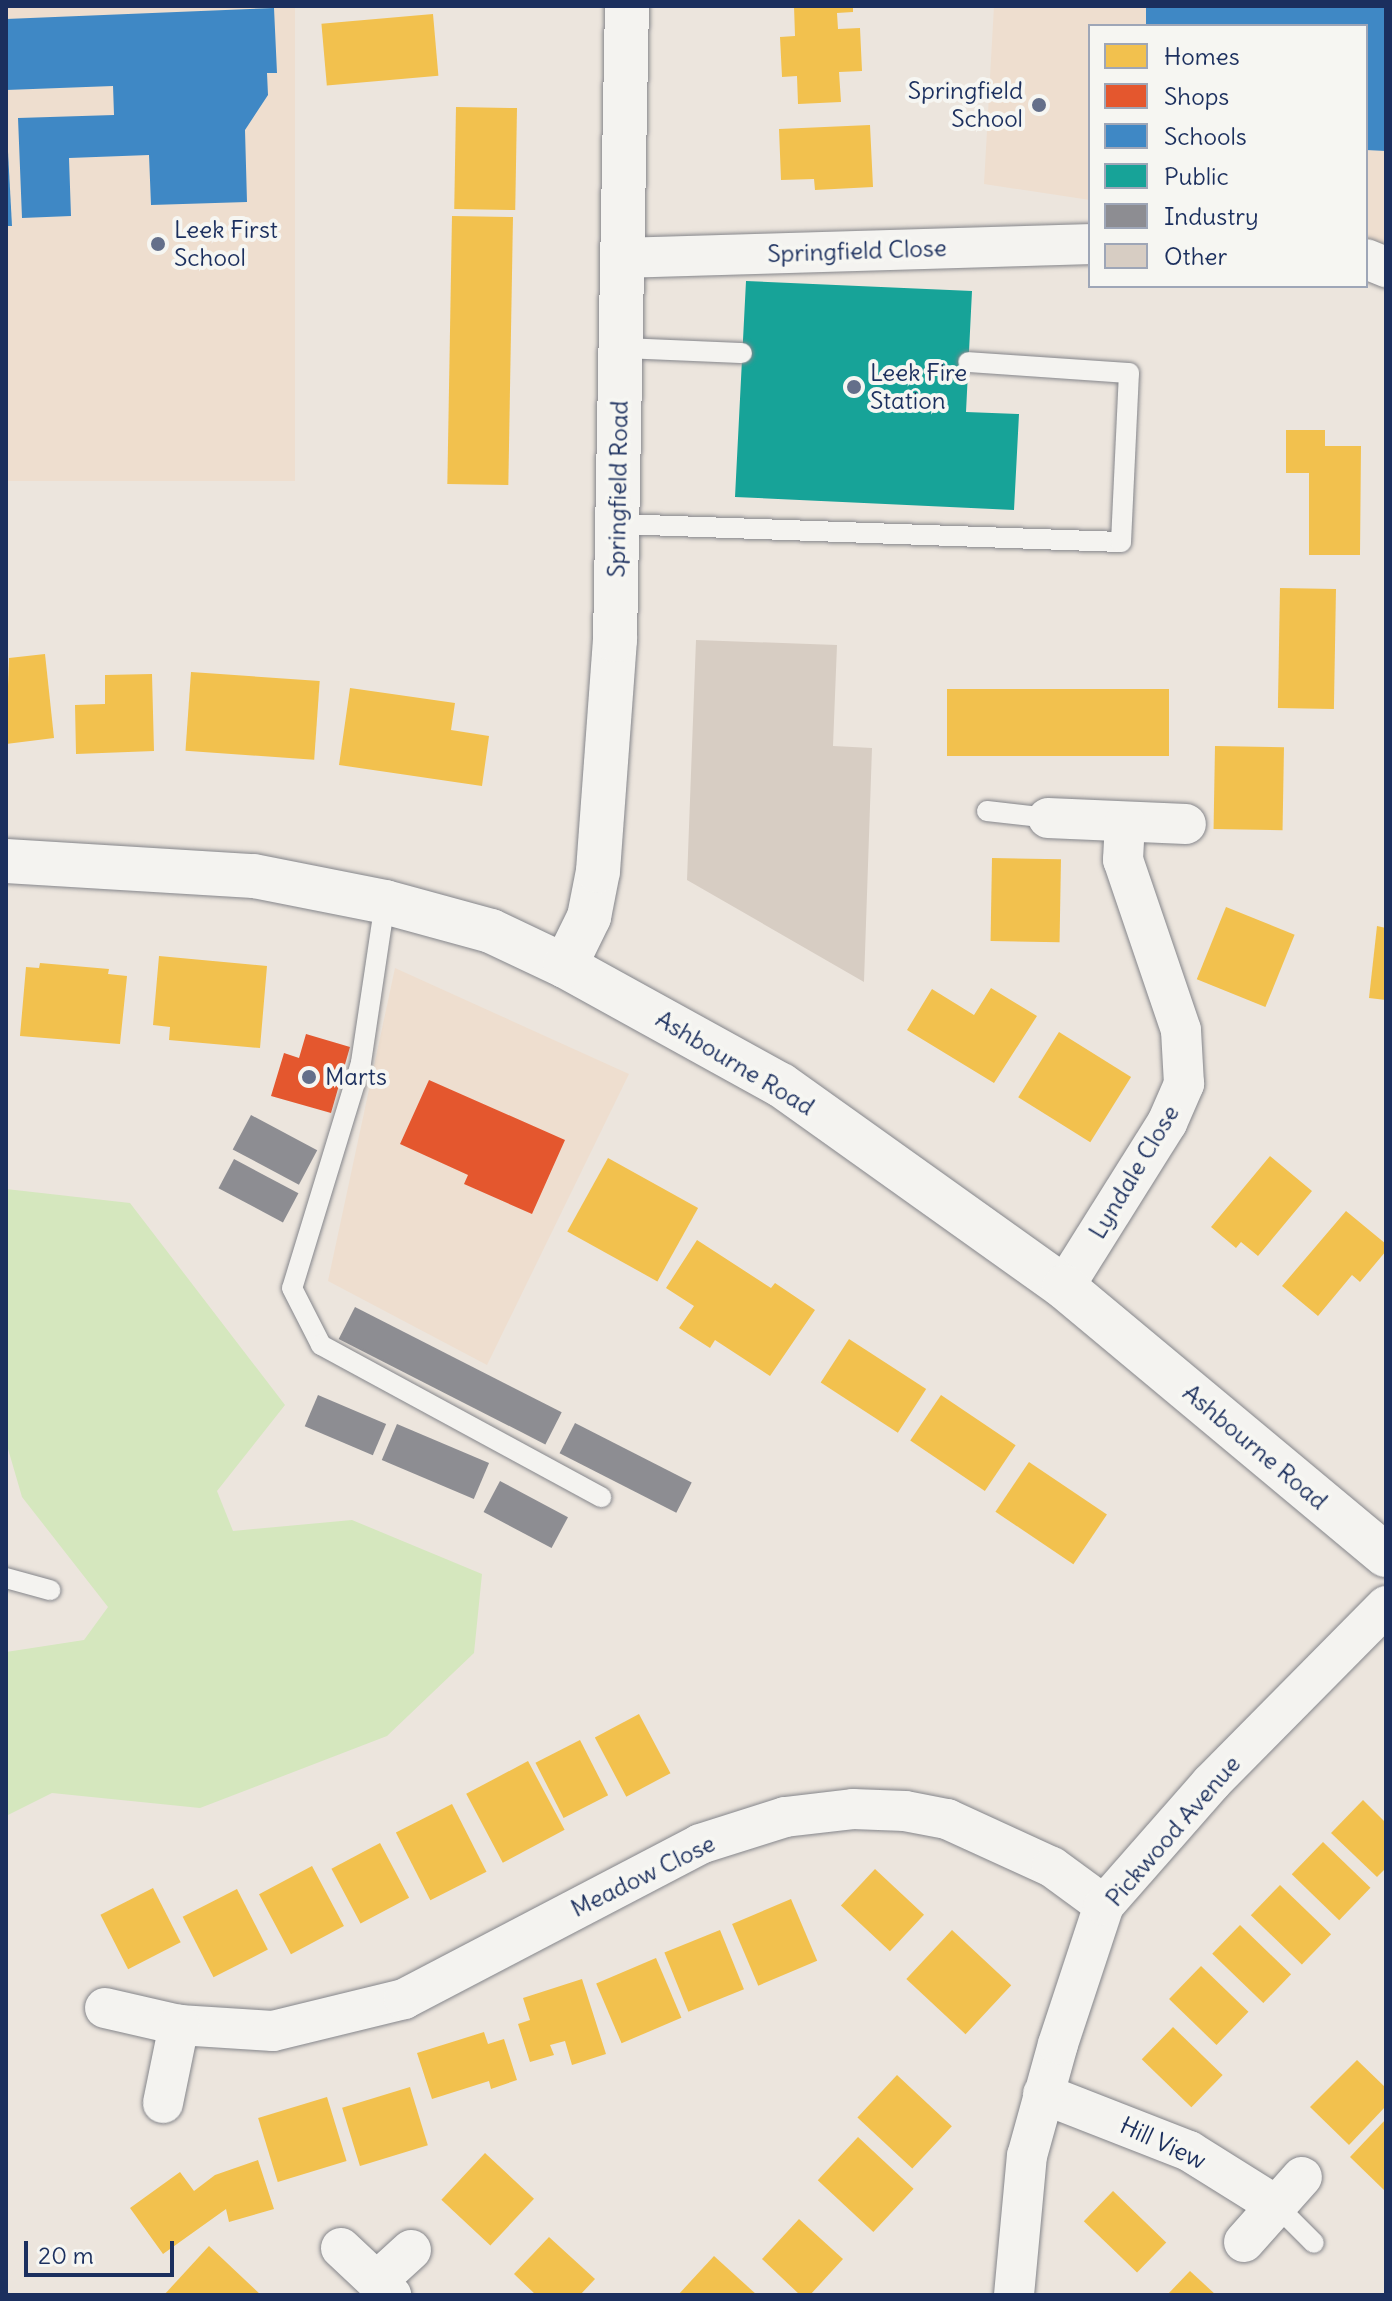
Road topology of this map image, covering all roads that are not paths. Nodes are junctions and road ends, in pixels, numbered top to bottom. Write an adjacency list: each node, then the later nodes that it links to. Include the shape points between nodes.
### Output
1 (627, 6): 3 (highway, Springfield Road)
2 (1088, 244): 3 (street, Springfield Close)
3 (623, 258): 4 (highway, Springfield Road)
4 (622, 348): 5 (lane); 7 (highway, Springfield Road)
5 (742, 353)
6 (968, 362): 7 (lane, via 1129,373 1121,542)
7 (618, 524): 14 (highway, Springfield Road, via 598,871 589,917)
8 (987, 811): 9 (lane)
9 (1048, 818): 10 (street)
10 (1125, 822): 11 (street); 15 (street, Lyndale Close, via 1123,860 1181,1030 1184,1084 1167,1123)
11 (1186, 824)
12 (6, 861): 13 (highway, Ashbourne Road, via 254,876)
13 (385, 902): 14 (highway, Ashbourne Road, via 491,931); 16 (lane, via 361,1063 292,1288 321,1345)
14 (565, 966): 15 (highway, Ashbourne Road, via 781,1085)
15 (1064, 1287): 17 (highway, Ashbourne Road)
16 (601, 1497)
17 (1386, 1555)
18 (6, 1578): 19 (lane)
19 (50, 1590)
20 (1386, 1606): 21 (street, Pickwood Avenue, via 1211,1783)
21 (1104, 1905): 23 (street, Meadow Close, via 1052,1867 947,1819 853,1809 785,1817 700,1844 404,1999 273,2031); 24 (street, Pickwood Avenue)
22 (105, 2008): 23 (street, Meadow Close)
23 (179, 2025): 25 (street)
24 (1043, 2094): 26 (street, Hill View); 32 (street, Pickwood Avenue, via 1027,2156)
25 (163, 2103)
26 (1289, 2191): 27 (street); 28 (lane)
27 (1244, 2242)
28 (1314, 2243)
29 (341, 2248): 31 (street)
30 (411, 2250): 31 (street)
31 (384, 2288)
32 (1014, 2295)

